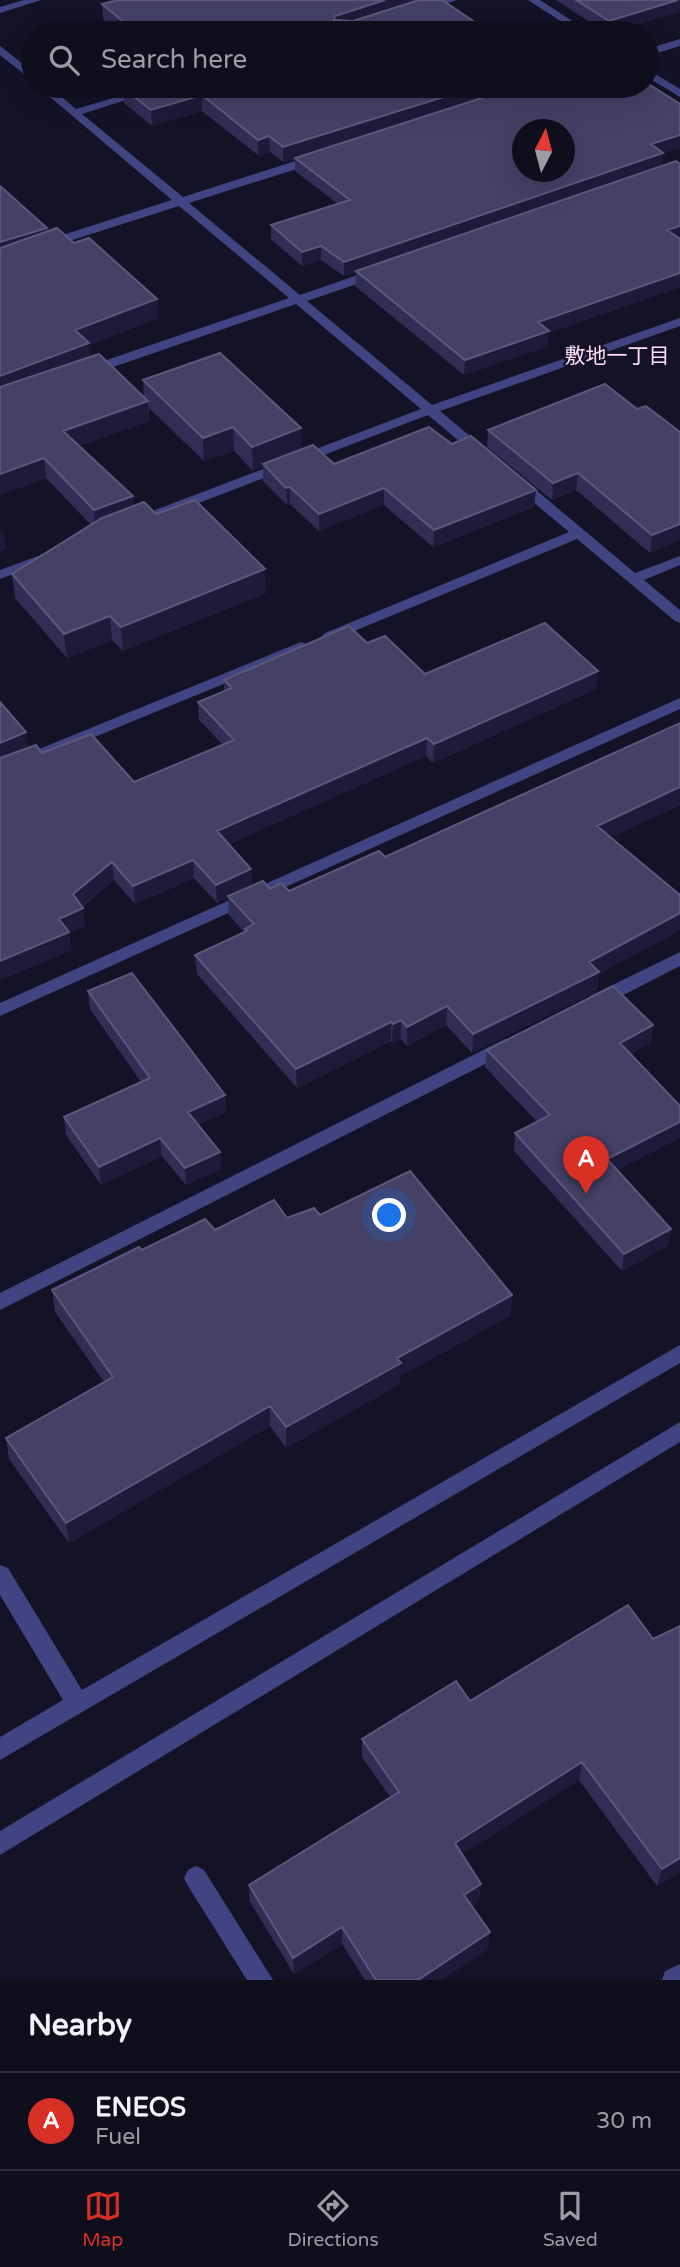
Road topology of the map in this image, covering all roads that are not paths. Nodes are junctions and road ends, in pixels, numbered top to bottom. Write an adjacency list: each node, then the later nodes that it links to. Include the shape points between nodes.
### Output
1 (37, 0): 4 (street)
2 (452, 0): 5 (street)
3 (533, 0): 6 (street)
4 (0, 10)
5 (415, 11)
6 (567, 21)
7 (680, 42): 9 (street)
8 (0, 49): 10 (street)
9 (659, 49)
10 (21, 67)
11 (659, 80): 12 (street)
12 (680, 94)
13 (56, 98): 15 (street)
14 (124, 98): 15 (street)
15 (73, 113): 17 (street)
16 (336, 152): 17 (street)
17 (180, 201): 18 (street); 20 (street)
18 (0, 259)
19 (390, 268): 20 (street)
20 (298, 300): 22 (street); 23 (street)
21 (680, 321): 23 (street)
22 (78, 374)
23 (430, 410): 24 (street); 25 (street)
24 (143, 520)
25 (579, 533): 29 (street); 32 (street)
26 (65, 550): 28 (street)
27 (680, 560): 29 (street)
28 (0, 575)
29 (634, 579): 30 (street)
30 (680, 618)
31 (680, 702): 35 (street)
32 (0, 771)
33 (680, 958): 34 (street)
34 (581, 1008)
35 (0, 1010)
36 (519, 1039): 37 (street)
37 (0, 1302)
38 (680, 1353): 41 (street)
39 (680, 1431): 43 (street)
40 (0, 1576): 41 (street)
41 (78, 1704): 42 (street)
42 (0, 1749)
43 (0, 1844)
44 (196, 1878): 46 (street)
45 (680, 1976): 47 (street)
46 (261, 1980)
47 (674, 1980)

